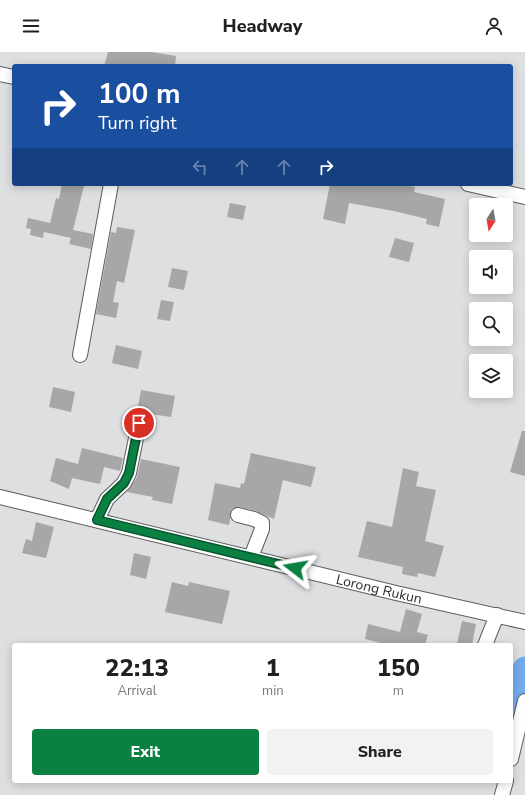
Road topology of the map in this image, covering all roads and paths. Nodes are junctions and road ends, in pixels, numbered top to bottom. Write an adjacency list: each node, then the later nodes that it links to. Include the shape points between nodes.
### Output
1 (0, 74): 2 (street)
2 (12, 77)
3 (111, 186): 6 (street)
4 (477, 186): 5 (street)
5 (525, 197)
6 (80, 355)
7 (139, 423): 10 (street, via 129,473 124,483 107,499)
8 (0, 497): 10 (street, Lorong Rukun)
9 (238, 515): 11 (street, via 262,523)
10 (97, 520): 11 (street, Lorong Rukun)
11 (251, 557): 12 (street, Lorong Rukun)
12 (497, 615): 13 (street, Lorong Rukun); 14 (street)
13 (525, 622)
14 (486, 643)
15 (525, 701): 16 (street)
16 (523, 722): 17 (street)
17 (513, 753)
18 (505, 783): 19 (street)
19 (502, 795)

